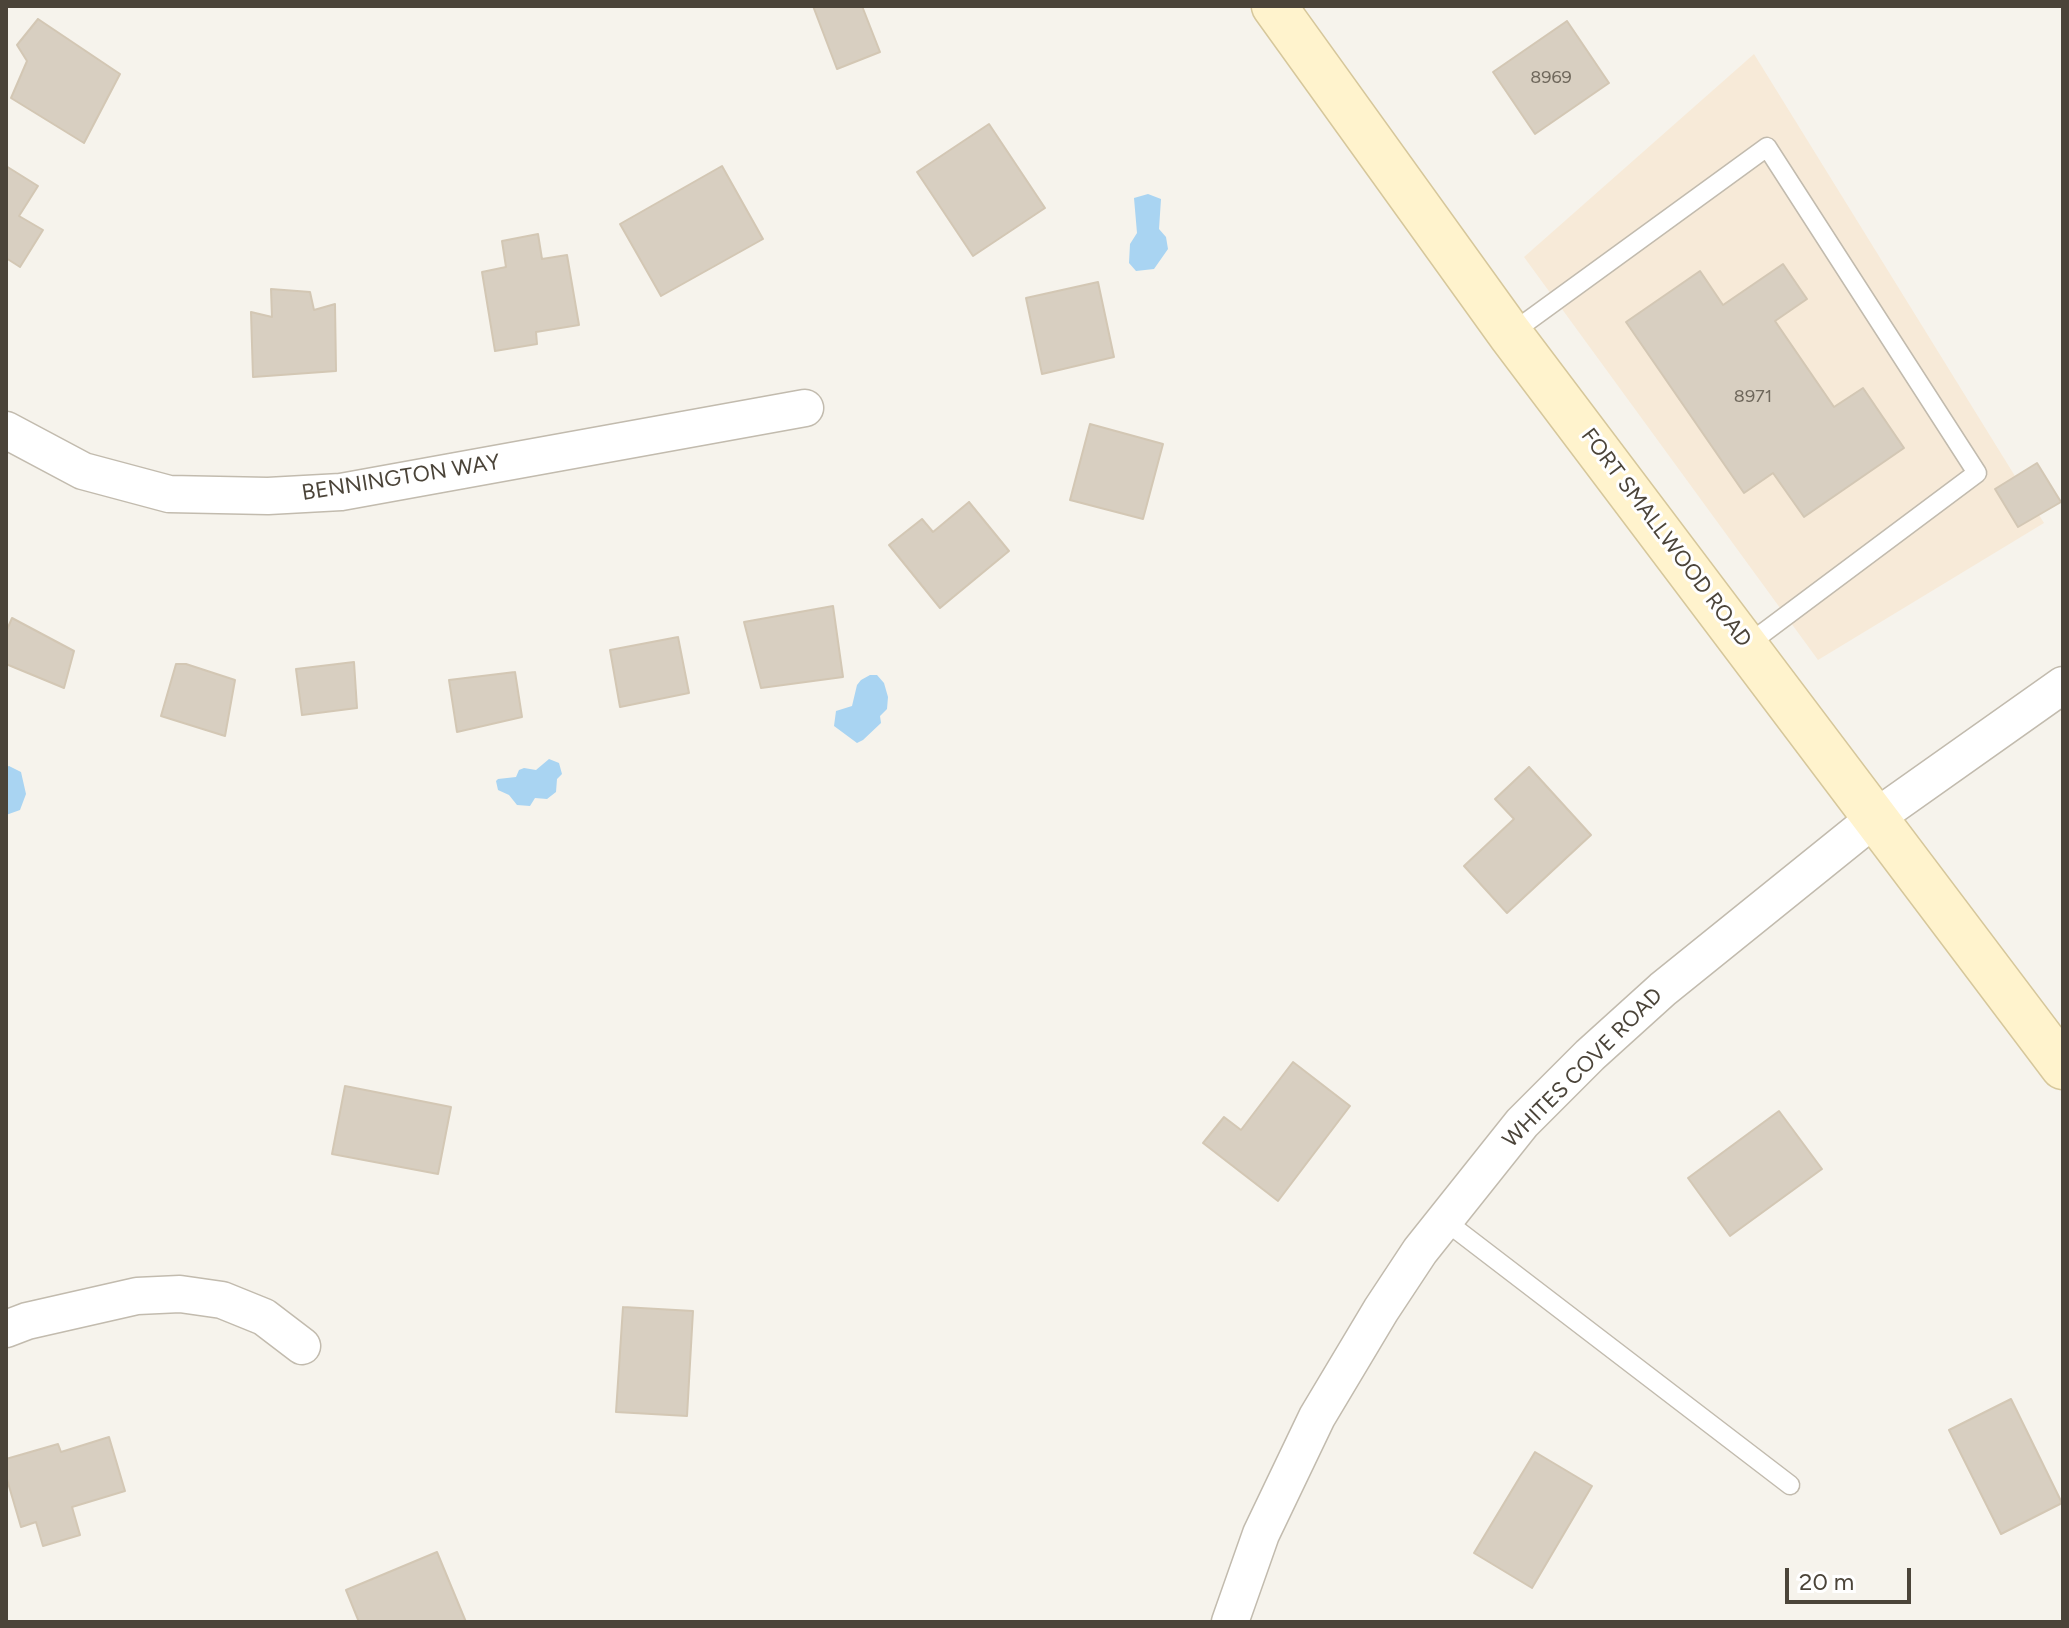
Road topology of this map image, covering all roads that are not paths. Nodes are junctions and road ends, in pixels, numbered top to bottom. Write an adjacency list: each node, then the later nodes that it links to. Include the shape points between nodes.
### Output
1 (1274, 6): 2 (main road, FORT SMALLWOOD ROAD)
2 (1510, 334): 5 (main road, FORT SMALLWOOD ROAD); 5 (lane, via 1767,147 1977,473)
3 (805, 408): 4 (street, BENNINGTON WAY, via 341,492 268,496 169,494 83,471)
4 (6, 430)
5 (1747, 645): 7 (main road, FORT SMALLWOOD ROAD)
6 (2063, 685): 7 (street, WHITES COVE ROAD)
7 (1875, 818): 8 (main road, FORT SMALLWOOD ROAD); 9 (street, WHITES COVE ROAD, via 1663,989 1590,1055 1522,1123)
8 (2063, 1067)
9 (1444, 1220): 12 (lane); 13 (street, WHITES COVE ROAD, via 1381,1310 1317,1417 1261,1534)
10 (6, 1329): 11 (street, via 137,1296 180,1294 222,1300 264,1317)
11 (302, 1346)
12 (1790, 1485)
13 (1230, 1622)

